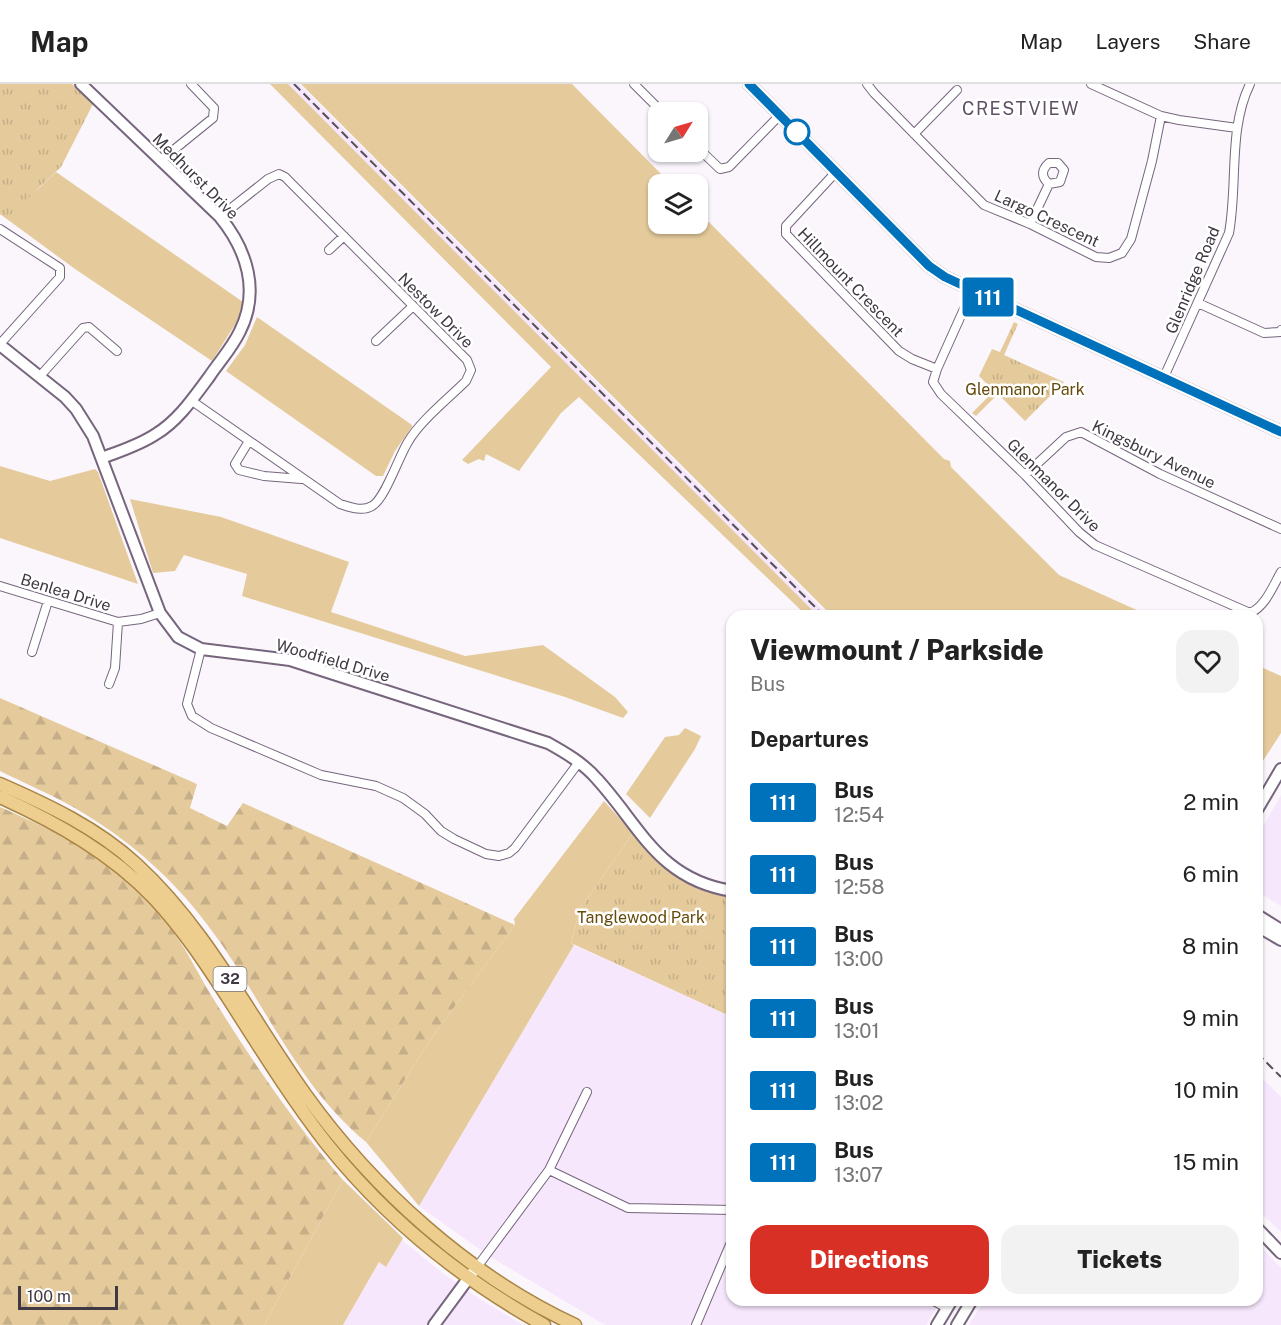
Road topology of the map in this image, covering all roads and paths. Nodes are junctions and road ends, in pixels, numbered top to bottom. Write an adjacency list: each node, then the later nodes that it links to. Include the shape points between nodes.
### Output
1 (81, 84): 15 (street, Medhurst Drive)
2 (191, 84): 15 (street, via 214,108 213,118)
3 (634, 84): 9 (street)
4 (749, 84): 10 (street)
5 (867, 84): 13 (street, Largo Crescent)
6 (1091, 84): 11 (street)
7 (1250, 84): 12 (street, Glenridge Road, via 1242,100)
8 (957, 90): 13 (street)
9 (652, 102)
10 (780, 115): 14 (street, via 729,167 720,169); 16 (street)
11 (1161, 116): 12 (street); 19 (street, Largo Crescent, via 1131,240 1122,252 1109,258 1096,256)
12 (1238, 128): 24 (street, Glenridge Road, via 1229,232)
13 (914, 134): 19 (street, Largo Crescent, via 984,205)
14 (708, 158)
15 (160, 161): 18 (street, Medhurst Drive)
16 (836, 172): 23 (street, via 929,266); 30 (street, Hillmount Crescent, via 786,226 786,234 899,351)
17 (1049, 184): 19 (street)
18 (220, 217): 21 (street, Nestow Drive, via 279,174); 33 (street, Medhurst Drive, via 245,258 249,280 246,318)
19 (1030, 224)
20 (0, 229): 28 (street, via 60,268 61,273)
21 (344, 236): 22 (street); 25 (street, Nestow Drive)
22 (329, 250)
23 (972, 291): 30 (street); 32 (street)
24 (1198, 303): 26 (street, via 1264,333); 32 (street, Glenridge Road)
25 (412, 307): 27 (street); 38 (street, Nestow Drive, via 470,364 466,381 408,440 381,497 371,507 340,504)
26 (1281, 330)
27 (376, 341)
28 (0, 345): 31 (street, Woodfield Drive)
29 (117, 351): 31 (street, via 93,329 83,328)
30 (937, 369): 37 (street, Glenmanor Drive, via 933,382 941,394)
31 (40, 376): 36 (street, Woodfield Drive, via 75,409)
32 (1164, 377): 34 (street)
33 (192, 400): 35 (street, Nestow Drive); 36 (street, Medhurst Drive, via 158,434)
34 (1281, 432)
35 (249, 441): 38 (street, Nestow Drive); 38 (street, Nestow Drive, via 235,464 239,470)
36 (102, 458): 45 (street, Woodfield Drive)
37 (1024, 475): 39 (street, Kingsbury Avenue, via 1066,437 1081,432 1160,474); 43 (street, Glenmanor Drive, via 1095,545)
38 (303, 479)
39 (1281, 529)
40 (1281, 572): 44 (street, Glenmanor Drive)
41 (0, 586): 42 (street, Benlea Drive)
42 (48, 601): 46 (street, Benlea Drive); 48 (street)
43 (1238, 610)
44 (1258, 610)
45 (160, 613): 46 (street, Benlea Drive); 47 (street, Woodfield Drive, via 178,637)
46 (118, 622): 49 (street, via 115,668)
47 (201, 649): 50 (street, Woodfield Drive, via 290,660 548,743); 50 (street, via 187,704 192,716 211,728 321,775 376,786 403,798 441,831 486,854 509,853)
48 (32, 652)
49 (109, 684)
50 (579, 762): 55 (street, Woodfield Drive, via 670,865 697,882)
51 (1281, 769): 54 (street)
52 (0, 784): 66 (main road, 32, via 92,831 163,890 210,948 329,1126 387,1191)
53 (0, 797): 67 (main road, 32, via 95,848 154,898 188,938 327,1144 397,1219)
54 (1263, 800)
55 (726, 890)
56 (1263, 919): 58 (street)
57 (1263, 930): 59 (street)
58 (1281, 930)
59 (1281, 940)
60 (587, 1092): 61 (street)
61 (549, 1170): 62 (street, via 628,1208); 66 (street)
62 (726, 1210)
63 (1263, 1234): 64 (street)
64 (1281, 1253)
65 (726, 1254): 73 (street)
66 (477, 1267): 67 (street); 72 (main road, 32)
67 (469, 1278): 70 (street); 71 (main road, 32)
68 (949, 1306): 74 (street)
69 (968, 1306): 75 (street)
70 (434, 1325)
71 (544, 1325)
72 (575, 1325)
73 (696, 1325)
74 (937, 1325)
75 (957, 1325)

